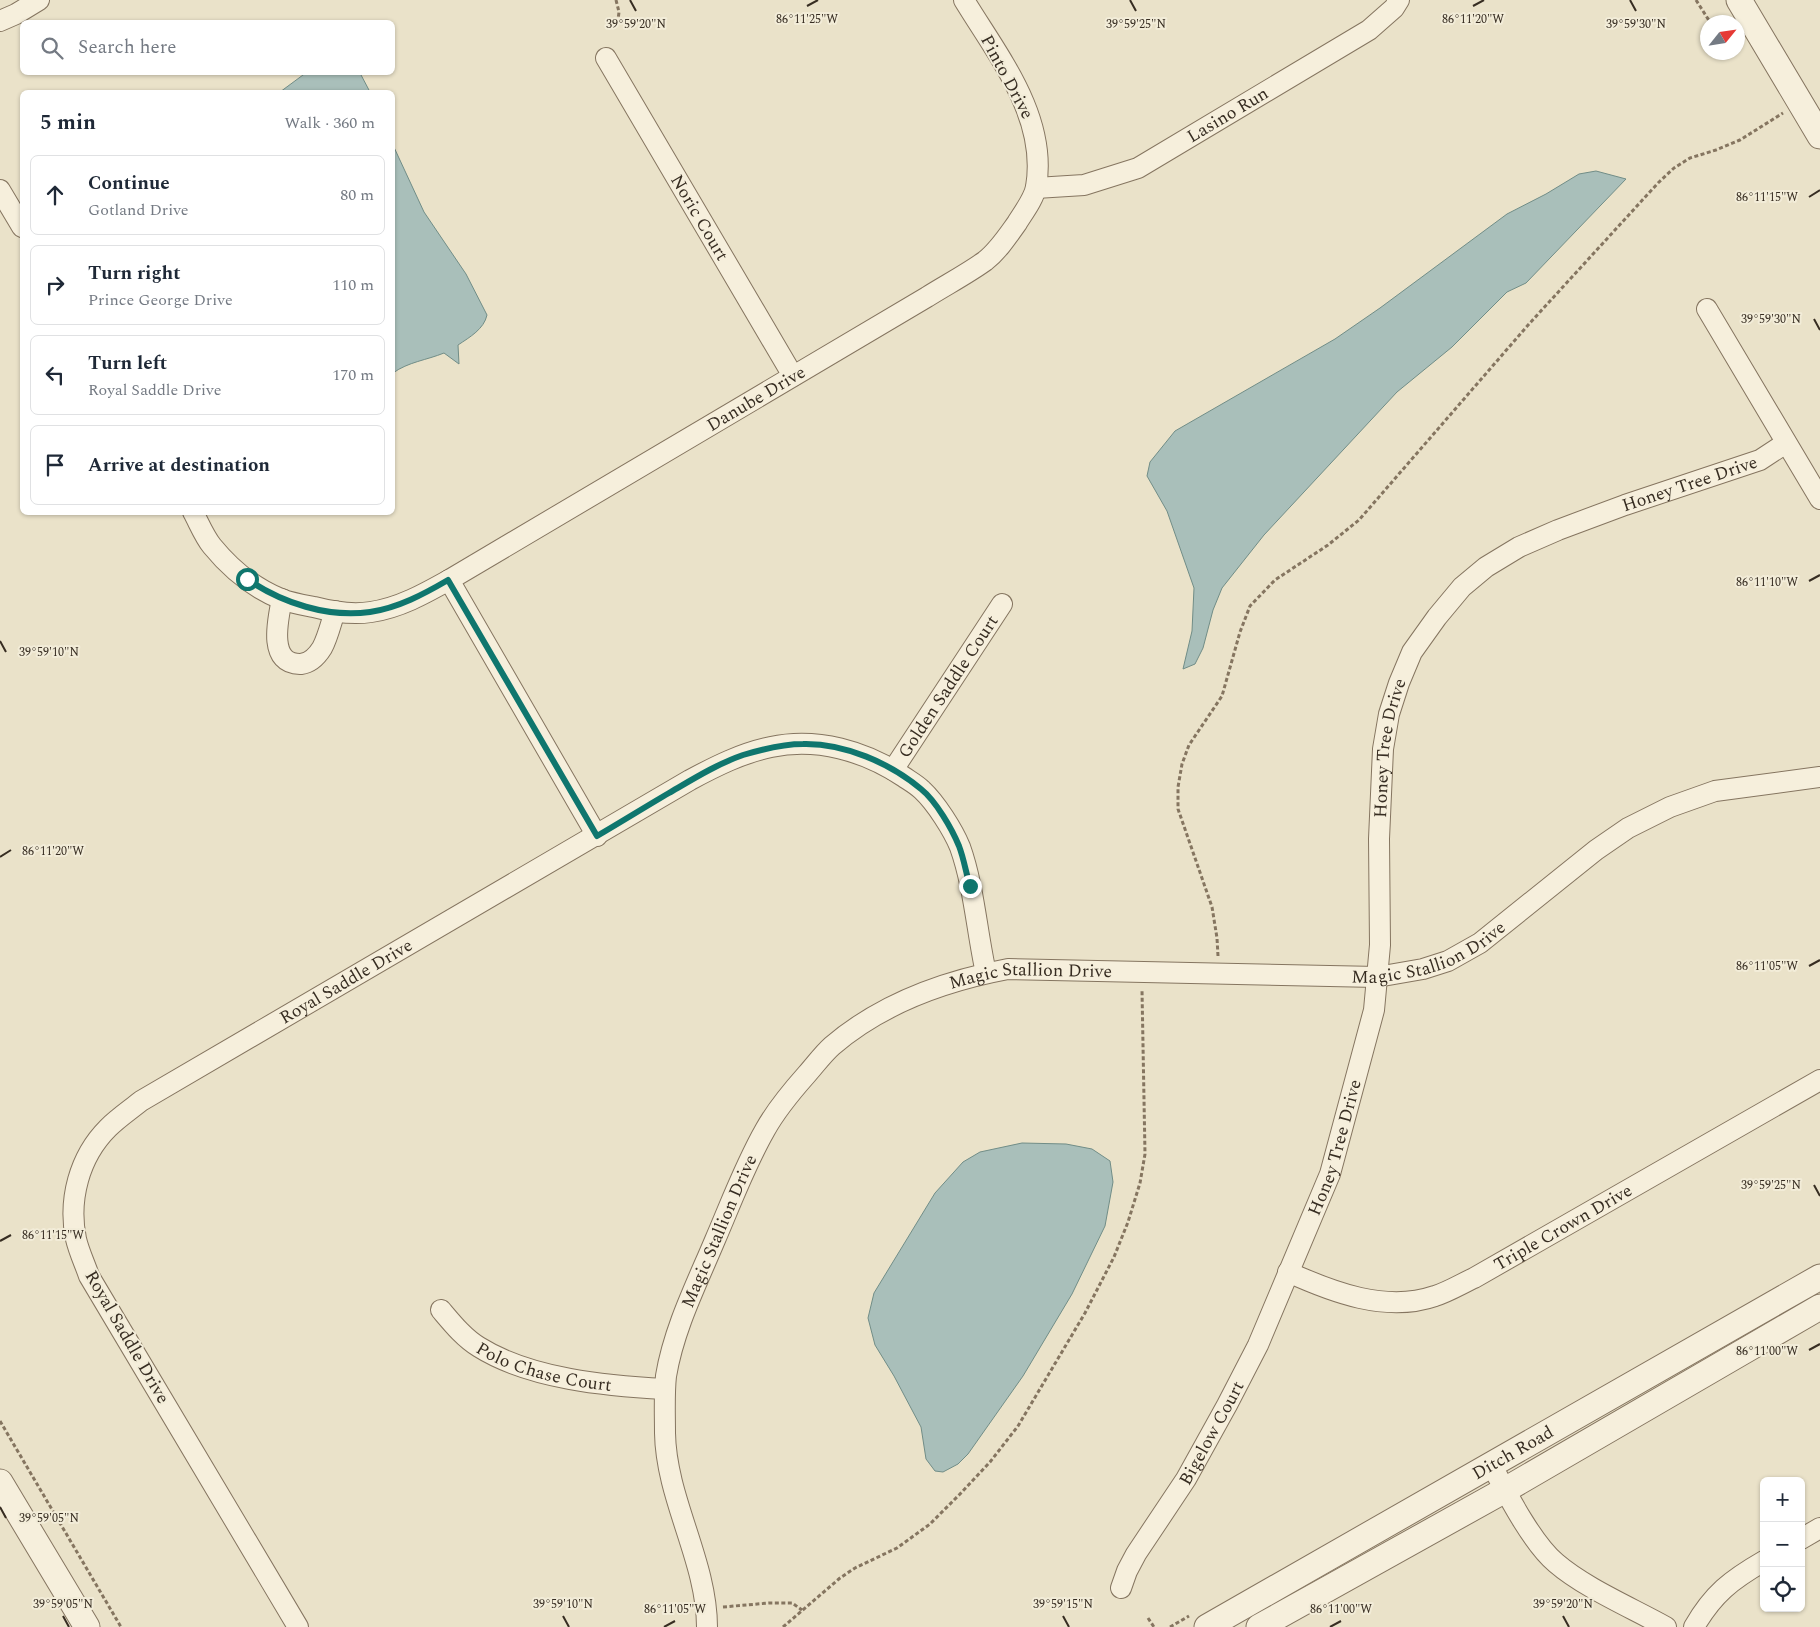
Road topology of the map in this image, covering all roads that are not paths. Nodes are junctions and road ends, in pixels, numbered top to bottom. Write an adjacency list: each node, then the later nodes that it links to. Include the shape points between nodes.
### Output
1 (39, 0): 5 (street)
2 (964, 0): 8 (street, Pinto Drive, via 1011,78 1034,128)
3 (1399, 0): 8 (street, Lasino Run, via 1369,30 1138,168 1084,185)
4 (1739, 0): 7 (street)
5 (0, 21)
6 (606, 58): 12 (street, Noric Court)
7 (1820, 136)
8 (1036, 188): 12 (street, Danube Drive, via 1005,241 985,260)
9 (0, 190): 10 (street)
10 (20, 224)
11 (1707, 309): 13 (street)
12 (794, 376): 16 (street, Danube Drive)
13 (1786, 443): 14 (street); 24 (street, Honey Tree Drive, via 1760,460 1617,508 1519,547 1486,567 1462,587 1436,617 1412,652 1389,714 1383,750)
14 (1820, 499)
15 (195, 515): 17 (street, Danube Drive, via 211,544 228,564)
16 (448, 580): 19 (street, Danube Drive, via 418,597 372,612); 22 (street)
17 (282, 600): 19 (street, Danube Drive); 19 (street, via 276,626 278,646 280,653 293,663 308,663 322,649)
18 (1002, 604): 20 (street, Golden Saddle Court)
19 (335, 611)
20 (893, 770): 22 (street, Royal Saddle Drive, via 887,765 830,746 771,747 715,767); 23 (street, Royal Saddle Drive, via 922,790 959,846)
21 (1820, 777): 24 (street, Magic Stallion Drive, via 1715,792 1670,807 1628,828 1596,850 1480,943 1448,961)
22 (597, 836): 40 (street, Royal Saddle Drive, via 141,1101 107,1129 86,1157 77,1181 73,1213 76,1240 89,1276)
23 (986, 973): 24 (street, Magic Stallion Drive, via 1008,969); 30 (street, Magic Stallion Drive, via 923,992 864,1022 831,1047 787,1096 750,1159 688,1303 673,1346)
24 (1378, 977): 26 (street, Honey Tree Drive, via 1374,1010 1330,1174)
25 (1820, 1080): 26 (street, Triple Crown Drive, via 1474,1278 1434,1296 1402,1303 1373,1300 1316,1285)
26 (1288, 1272): 37 (street, Bigelow Court, via 1258,1345 1227,1405 1186,1479 1136,1554)
27 (1820, 1277): 31 (street, Ditch Road)
28 (1820, 1308): 33 (street, Ditch Road)
29 (441, 1310): 30 (street, Polo Chase Court, via 478,1347 527,1368 589,1383)
30 (665, 1389): 38 (street, Magic Stallion Drive, via 665,1436 670,1477 686,1526)
31 (1491, 1464): 33 (street); 41 (street, Ditch Road)
32 (0, 1482): 39 (street)
33 (1504, 1490): 42 (street, Ditch Road); 43 (street, via 1539,1544 1555,1562 1576,1578)
34 (1820, 1528): 35 (street)
35 (1805, 1537)
36 (1760, 1563): 44 (street, via 1721,1590 1703,1610)
37 (1121, 1588)
38 (706, 1618)
39 (87, 1627)
40 (298, 1627)
41 (1207, 1627)
42 (1259, 1627)
43 (1666, 1627)
44 (1694, 1627)

